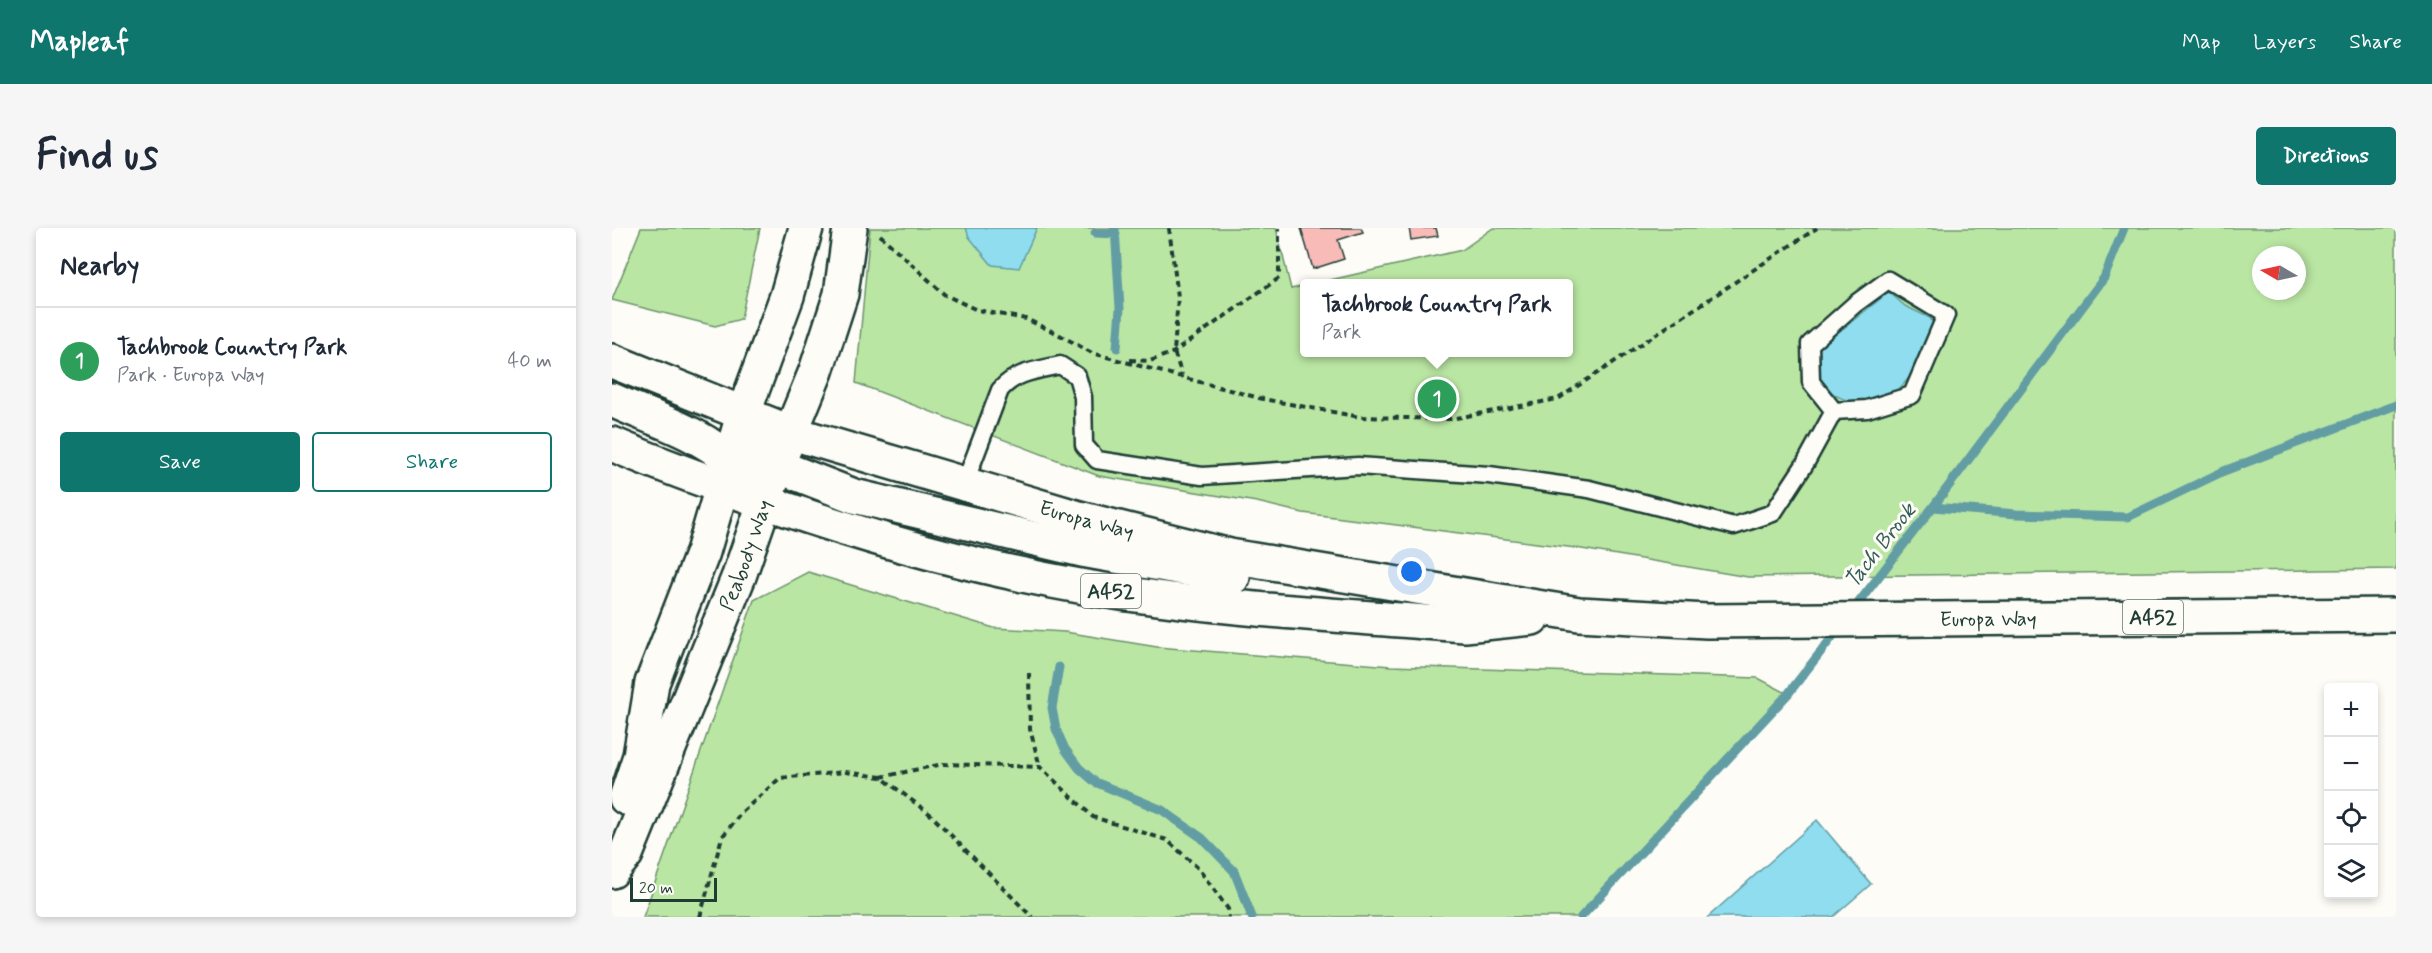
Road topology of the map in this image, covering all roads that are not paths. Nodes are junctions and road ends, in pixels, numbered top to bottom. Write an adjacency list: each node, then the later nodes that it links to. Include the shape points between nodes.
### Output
1 (806, 228): 6 (main road, Peabody Way, via 788,296)
2 (862, 229): 7 (main road, Peabody Way)
3 (612, 361): 6 (main road, Europa Way / A452)
4 (612, 400): 10 (main road, via 701,439)
5 (1834, 411): 5 (lane, via 1811,382 1810,345 1855,304 1888,280 1946,315 1912,395 1867,409); 11 (lane, via 1773,513 1734,526 1589,489 1489,475 1358,466 1202,476 1097,460 1084,445 1083,396 1077,376 1060,365 1017,375 1006,382)
6 (743, 415): 7 (main road, Europa Way / A452); 9 (main road, via 751,434); 10 (main road, Peabody Way)
7 (792, 433): 9 (main road, Peabody Way); 11 (main road, Europa Way / A452)
8 (612, 444): 10 (main road)
9 (777, 466): 12 (main road, Peabody Way); 15 (main road, via 854,495 949,520 1274,586)
10 (725, 472): 12 (main road, via 753,484); 16 (main road, Peabody Way, via 703,552 652,683 640,756)
11 (964, 485): 13 (main road, Europa Way / A452, via 1079,519 1230,556)
12 (764, 502): 15 (main road, Europa Way / A452, via 904,547 1058,582 1157,598); 17 (main road, Peabody Way, via 739,576 626,854)
13 (1579, 614): 14 (main road, Europa Way / A452, via 1707,621); 15 (main road, Europa Way / A452, via 1465,625)
14 (2396, 615)
15 (1424, 622)
16 (612, 843)
17 (612, 870)

